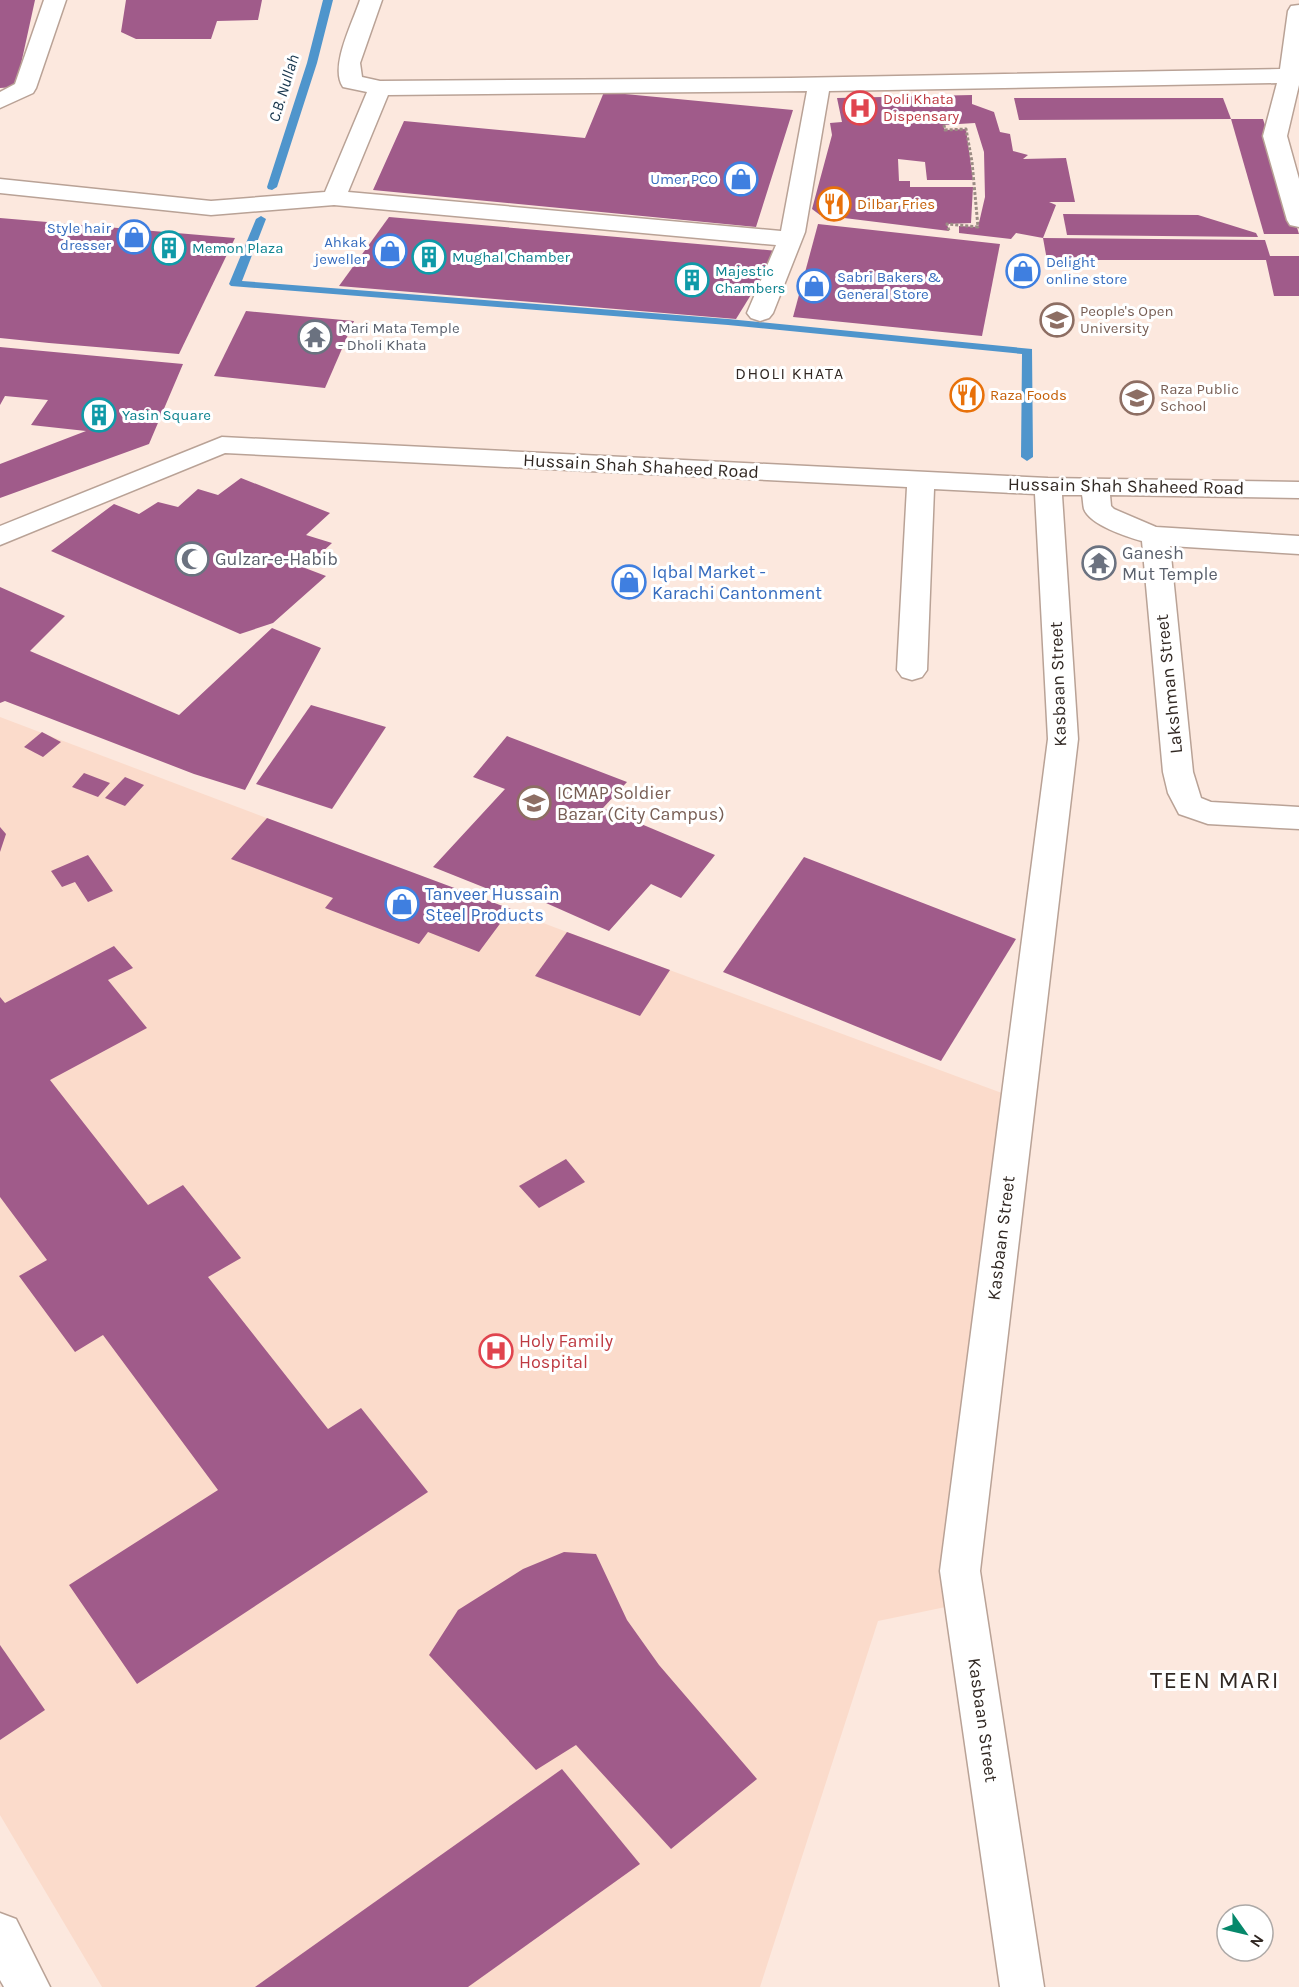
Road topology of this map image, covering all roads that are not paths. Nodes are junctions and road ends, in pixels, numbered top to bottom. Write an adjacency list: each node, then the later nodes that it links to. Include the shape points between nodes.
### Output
1 (54, 0): 7 (street, via 25,88)
2 (371, 0): 6 (street, via 348,63 351,82)
3 (1299, 11): 4 (street)
4 (1290, 76): 5 (street); 10 (street, via 1275,136)
5 (819, 85): 6 (street); 11 (street)
6 (380, 88): 9 (street)
7 (0, 101)
8 (0, 186): 9 (street, via 211,208)
9 (334, 198): 11 (street)
10 (1299, 220)
11 (790, 239): 12 (street)
12 (760, 313)
13 (921, 479): 14 (street, Hussain Shah Shaheed Road); 17 (street, Hussain Shah Shaheed Road, via 222,445); 20 (street)
14 (1048, 486): 15 (street, Hussain Shah Shaheed Road); 22 (street, Kasbaan Street, via 1063,739 960,1571)
15 (1095, 487): 16 (street, Hussain Shah Shaheed Road); 18 (street, via 1098,510 1128,528)
16 (1299, 490)
17 (0, 536)
18 (1155, 536): 19 (street); 21 (street, Lakshman Street, via 1183,793 1190,806 1208,813)
19 (1299, 545)
20 (912, 670)
21 (1299, 818)
22 (1022, 1987)

